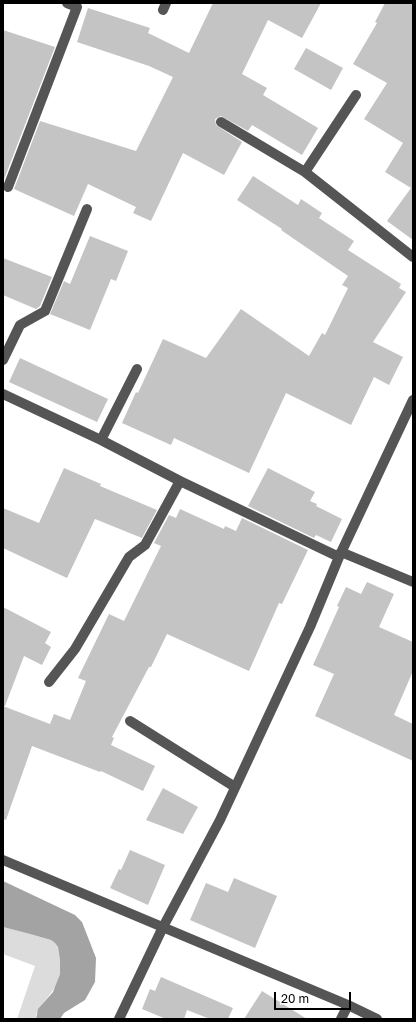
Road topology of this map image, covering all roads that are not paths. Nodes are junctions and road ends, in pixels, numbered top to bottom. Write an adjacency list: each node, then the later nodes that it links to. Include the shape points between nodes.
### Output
1 (67, 3): 5 (street, via 77,6)
2 (356, 95): 4 (street)
3 (221, 122): 4 (street)
4 (305, 172): 7 (street)
5 (8, 187)
6 (87, 209): 8 (street, via 45,311 20,325)
7 (413, 257)
8 (3, 360)
9 (137, 369): 12 (street)
10 (3, 394): 12 (street)
11 (413, 400): 14 (street)
12 (101, 440): 13 (street)
13 (180, 481): 14 (street); 16 (street, via 145,545 129,557 75,649)
14 (340, 554): 15 (street); 18 (street, via 310,627)
15 (413, 582)
16 (49, 682)
17 (130, 721): 18 (street)
18 (235, 787): 20 (street)
19 (3, 860): 20 (street)
20 (163, 928): 21 (street); 22 (street)
21 (348, 1005): 23 (street); 24 (street)
22 (119, 1019)
23 (341, 1019)
24 (377, 1019)

